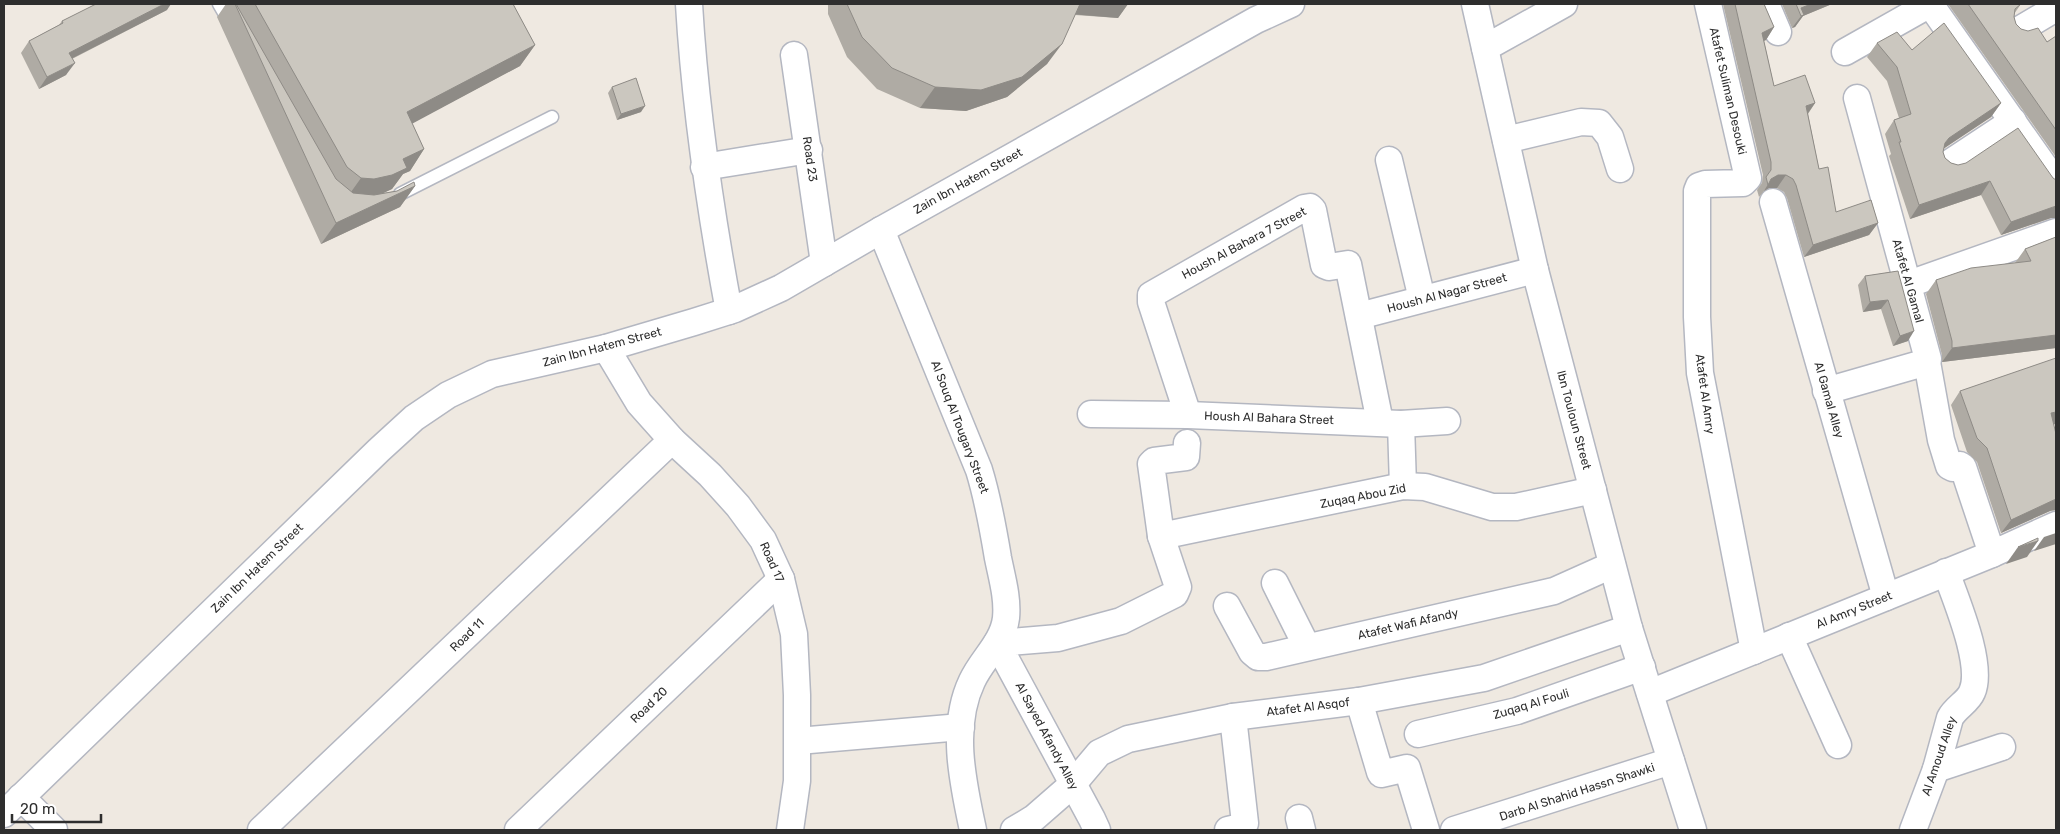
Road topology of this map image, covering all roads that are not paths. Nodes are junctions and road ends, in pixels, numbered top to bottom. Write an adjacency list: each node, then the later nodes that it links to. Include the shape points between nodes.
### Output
1 (219, 4): 13 (lane)
2 (689, 4): 24 (street)
3 (1291, 4): 10 (street, Zain Ibn Hatem Street)
4 (1475, 4): 14 (street, Ibn Touloun Street)
5 (1564, 4): 14 (street)
6 (1708, 4): 26 (street, Atafet Suliman Desouki)
7 (1766, 4): 12 (street)
8 (1930, 4): 15 (street); 19 (street)
9 (2056, 8): 11 (street)
10 (1251, 12): 30 (street, Zain Ibn Hatem Street)
11 (2019, 30)
12 (1778, 32)
13 (239, 38)
14 (1486, 48): 20 (street, Ibn Touloun Street)
15 (1845, 52)
16 (794, 55): 21 (street, Road 23)
17 (1857, 98): 34 (street, Atafet Al Gamal)
18 (552, 117): 28 (lane)
19 (2013, 121): 23 (street); 27 (street)
20 (1506, 140): 25 (street, via 1581,122 1599,123 1610,138); 33 (street, Ibn Touloun Street)
21 (809, 150): 24 (street); 32 (street, Road 23)
22 (1390, 160): 35 (street)
23 (1948, 164)
24 (704, 167): 36 (street)
25 (1620, 169)
26 (1748, 178): 62 (street, Atafet Al Amry, via 1743,184 1699,186 1697,191 1697,317 1700,373 1708,420)
27 (2056, 183)
28 (389, 200)
29 (1773, 202): 40 (street, Al Gamal Alley)
30 (881, 230): 32 (street, Zain Ibn Hatem Street); 60 (street, Al Souq Al Tougary Street, via 979,470 987,497 1006,607 1003,632)
31 (2056, 232): 34 (street)
32 (824, 263): 36 (street, Zain Ibn Hatem Street, via 781,288)
33 (1535, 270): 35 (street, Housh Al Nagar Street); 48 (street, Ibn Touloun Street)
34 (1908, 284): 39 (street, Atafet Al Gamal, via 1928,355)
35 (1422, 299): 37 (street, Housh Al Nagar Street)
36 (729, 311): 38 (street, Zain Ibn Hatem Street)
37 (1359, 316): 42 (street, Housh Al Bahara 7 Street, via 1348,264 1329,267 1324,264 1310,207 1158,289 1151,295 1151,302); 44 (street, Housh Al Bahara 7 Street)
38 (606, 348): 45 (street, Road 17, via 639,403); 75 (street, Zain Ibn Hatem Street, via 492,374 448,395 414,418)
39 (1927, 362): 40 (street); 51 (street, Atafet Al Gamal, via 1941,440 1951,467 1964,467)
40 (1826, 391): 56 (street, Al Gamal Alley)
41 (1091, 414): 42 (street, Housh Al Bahara Street)
42 (1188, 415): 44 (street, Housh Al Bahara Street)
43 (1447, 421): 44 (street, Housh Al Bahara Street)
44 (1391, 424): 47 (street, Housh Al Bahara 7 Street)
45 (672, 440): 54 (street, Road 17, via 738,506 763,540); 78 (street, Road 11)
46 (1187, 443): 50 (street, via 1186,457 1150,464)
47 (1403, 486): 48 (street, Zuqaq Abou Zid, via 1425,487 1492,507 1516,507); 50 (street, Zuqaq Abou Zid)
48 (1593, 490): 52 (street, Ibn Touloun Street)
49 (2056, 525): 51 (street, Al Amry Street)
50 (1161, 536): 60 (street, via 1178,590 1121,621 1058,638)
51 (1992, 554): 53 (street, Al Amry Street)
52 (1612, 565): 58 (street, Ibn Touloun Street); 61 (street, Atafet Wafi Afandy, via 1554,590)
53 (1946, 572): 56 (street, Al Amry Street); 73 (street, Al Amoud Alley, via 1974,656 1976,676 1972,693 1950,718)
54 (781, 580): 69 (street, Road 17, via 794,634); 79 (street, Road 20)
55 (1275, 583): 61 (street)
56 (1886, 596): 59 (street, Al Amry Street)
57 (1227, 606): 61 (street, Atafet Wafi Afandy, via 1252,652 1258,657)
58 (1629, 628): 63 (street, Ibn Touloun Street); 65 (street, Atafet Al Asqof, via 1484,678)
59 (1789, 636): 62 (street, Al Amry Street); 70 (street)
60 (997, 643): 67 (street, Al Souq Al Tougary Street, via 971,682); 74 (street, Al Sayed Afandy Alley)
61 (1307, 647)
62 (1754, 651): 64 (street, Al Amry Street)
63 (1642, 667): 64 (street, Ibn Touloun Street); 68 (street, Zuqaq Al Fouli, via 1517,711)
64 (1650, 693): 72 (street, Ibn Touloun Street)
65 (1359, 701): 66 (street, Atafet Al Asqof); 85 (street, via 1381,774 1407,768)
66 (1233, 717): 74 (street, Atafet Al Asqof, via 1114,744 1099,753); 84 (street, via 1245,823)
67 (961, 727): 69 (street); 81 (street, Al Souq Al Tougary Street, via 966,794)
68 (1418, 734)
69 (798, 741): 80 (street, Road 17, via 797,781)
70 (1838, 745)
71 (2002, 748): 73 (street)
72 (1672, 761): 76 (street, Darb Al Shahid Hassn Shawki); 87 (street, Ibn Touloun Street)
73 (1936, 769): 88 (street, Al Amoud Alley)
74 (1073, 784): 82 (street, Atafet Al Asqof, via 1034,818); 83 (street, Al Sayed Afandy Alley)
75 (12, 806): 77 (street)
76 (1506, 823): 86 (street, Darb Al Shahid Hassn Shawki)
77 (54, 830)
78 (261, 830)
79 (518, 830)
80 (790, 830)
81 (973, 830)
82 (1014, 830)
83 (1097, 830)
84 (1228, 830)
85 (1426, 830)
86 (1454, 830)
87 (1693, 830)
88 (1913, 830)

